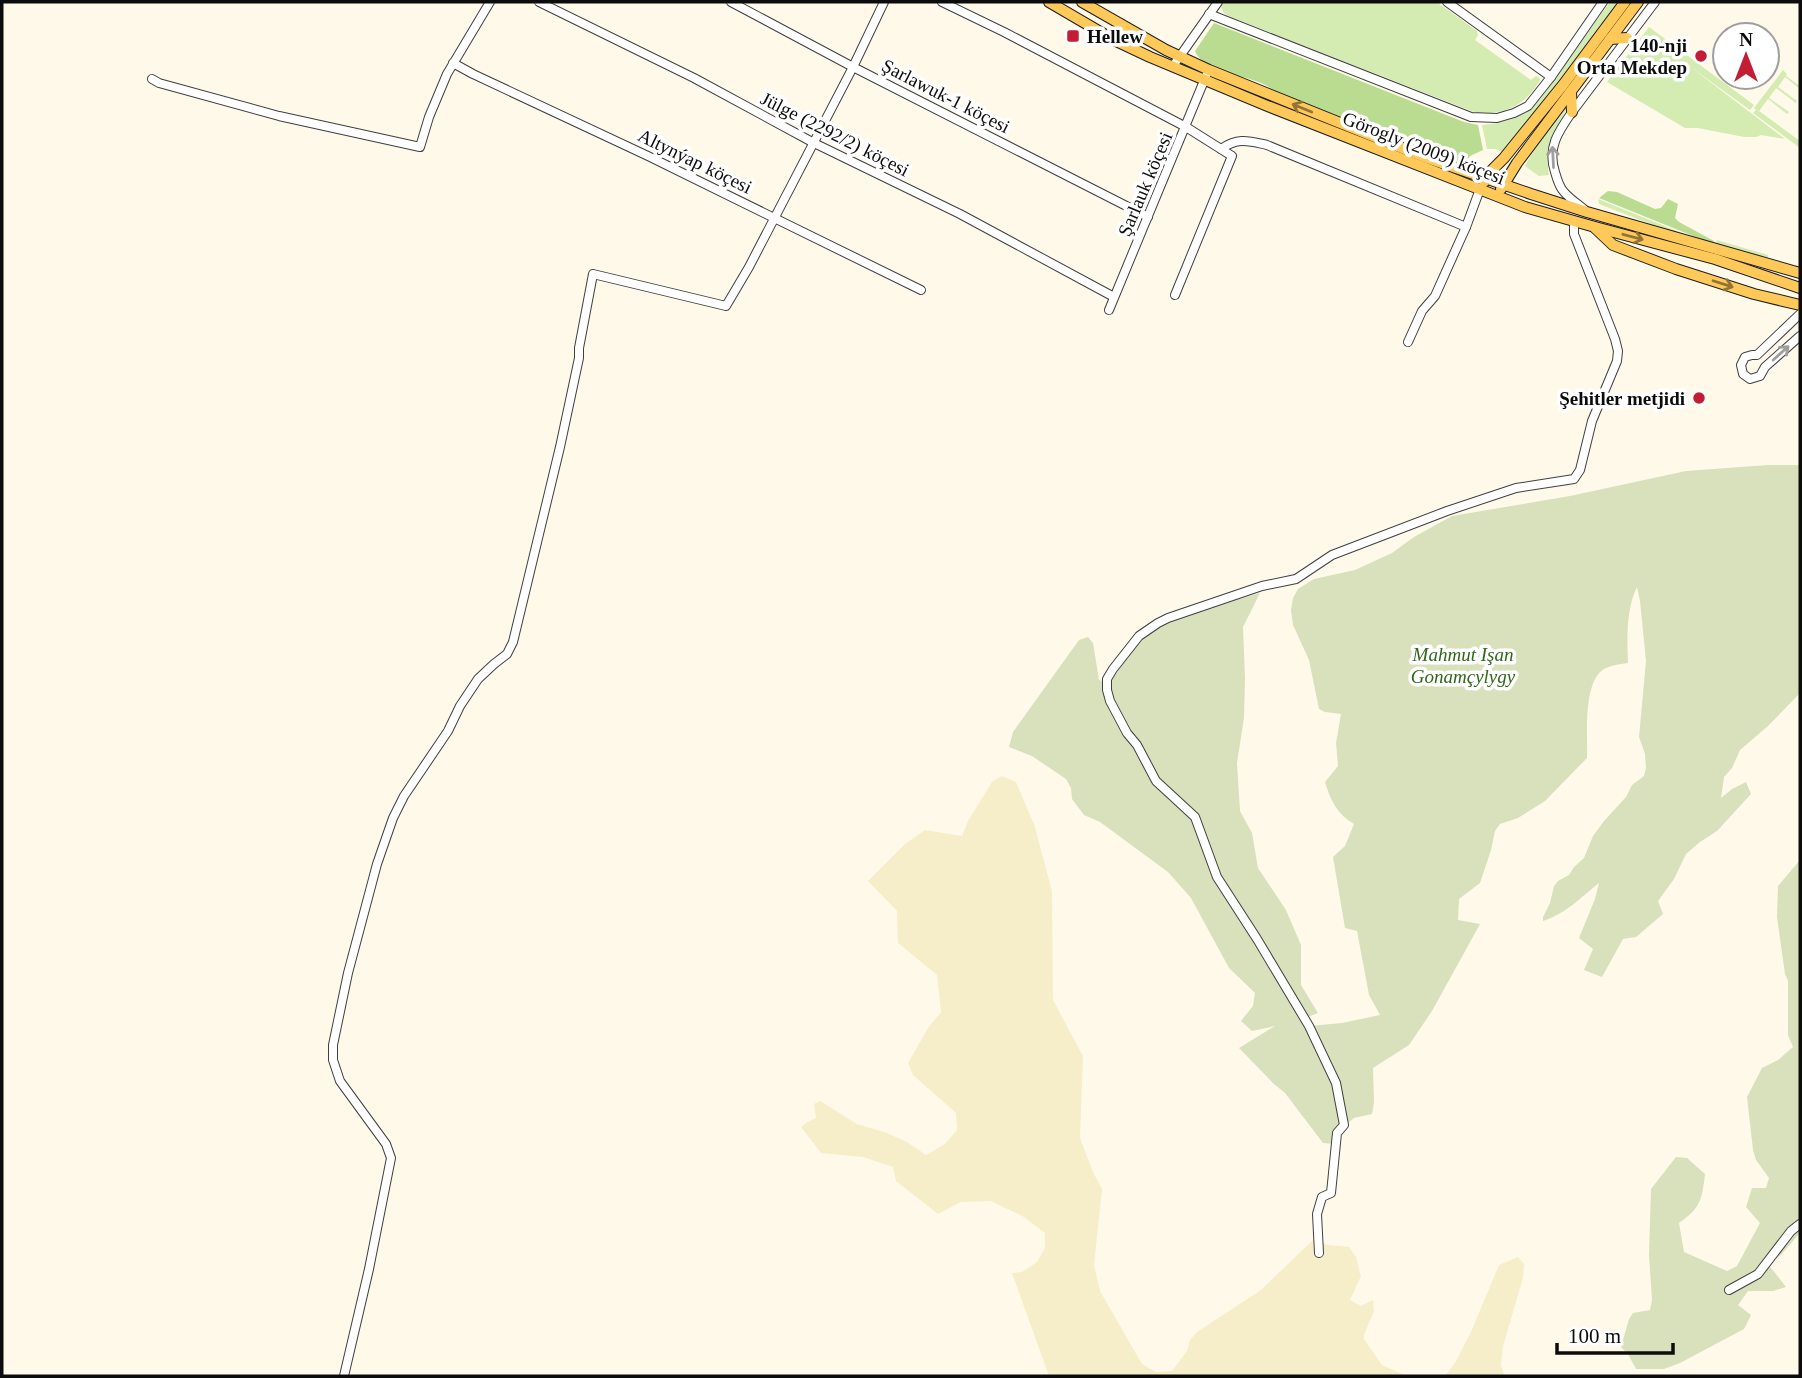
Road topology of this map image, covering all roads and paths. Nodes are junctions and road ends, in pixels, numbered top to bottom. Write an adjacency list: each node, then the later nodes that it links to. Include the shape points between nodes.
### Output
1 (490, 2): 18 (street)
2 (539, 2): 27 (street, Jülge (2292/2) köçesi)
3 (731, 2): 20 (street, Şarlawuk-1 köçesi)
4 (884, 2): 20 (street)
5 (942, 2): 26 (street)
6 (1049, 2): 19 (main road, Görogly (2009) köçesi, via 1114,40)
7 (1082, 2): 17 (main road, Görogly (2009) köçesi)
8 (1218, 2): 14 (street)
9 (1447, 2): 22 (street)
10 (1603, 2): 22 (street)
11 (1625, 2): 29 (main road)
12 (1638, 2): 16 (main road)
13 (1655, 2): 15 (street)
14 (1209, 14): 17 (street); 22 (street, via 1471,117 1497,118 1528,106)
15 (1628, 38): 16 (main road); 25 (street)
16 (1610, 39): 24 (main road)
17 (1180, 56): 19 (street); 21 (main road, Görogly (2009) köçesi)
18 (453, 63): 23 (street, via 420,147 279,116); 35 (street, Altynýap köçesi)
19 (1173, 66): 21 (main road, Görogly (2009) köçesi)
20 (853, 67): 27 (street); 34 (street, Şarlawuk-1 köçesi)
21 (1207, 75): 26 (street, Şarlauk köçesi); 29 (main road, Görogly (2009) köçesi, one-way to 21); 31 (main road, Görogly (2009) köçesi, via 1265,105)
22 (1551, 77)
23 (152, 79)
24 (1571, 92): 25 (main road); 30 (main road)
25 (1572, 112): 33 (street, one-way to 25, via 1564,193 1552,163 1558,130)
26 (1186, 128): 28 (street); 34 (street, Şarlauk köçesi)
27 (814, 143): 35 (street); 43 (street, Jülge (2292/2) köçesi)
28 (1221, 149): 37 (street, via 1243,140 1267,145); 42 (street, via 1232,156)
29 (1486, 177): 30 (main road, Görogly (2009) köçesi); 31 (main road)
30 (1504, 185): 32 (main road); 33 (main road, Görogly (2009) köçesi)
31 (1480, 189): 32 (main road, Görogly (2009) köçesi); 37 (street)
32 (1498, 195): 36 (main road, Görogly (2009) köçesi)
33 (1587, 212): 39 (main road, Görogly (2009) köçesi)
34 (1148, 216): 43 (street, Şarlauk köçesi)
35 (774, 218): 41 (street, Altynýap köçesi); 52 (street, via 726,306 593,274 560,447 513,642 507,654 478,679 393,818 348,973 332,1045 333,1060 341,1081 391,1158)
36 (1574, 221): 38 (main road, Görogly (2009) köçesi); 50 (street, via 1574,234 1618,351 1574,479 1516,488 1447,511 1332,555 1296,579 1168,618 1139,636 1107,679 1110,701 1127,733 1156,781 1195,817 1217,877 1309,1026 1336,1083 1344,1125 1337,1133 1331,1193 1322,1197 1317,1214)
37 (1466, 227): 48 (street)
38 (1595, 227): 40 (main road, Görogly (2009) köçesi, one-way to 40, via 1715,259); 44 (main road, one-way to 44, via 1613,245 1676,269)
39 (1800, 273)
40 (1800, 288)
41 (921, 290)
42 (1175, 295)
43 (1114, 297): 45 (street, Şarlauk köçesi)
44 (1800, 305)
45 (1109, 310)
46 (1800, 314): 47 (street, one-way to 47, via 1757,355 1743,360 1742,374 1750,379 1760,376)
47 (1800, 336)
48 (1408, 342)
49 (1800, 1224): 51 (street, via 1758,1274)
50 (1319, 1253)
51 (1729, 1290)
52 (344, 1376)

